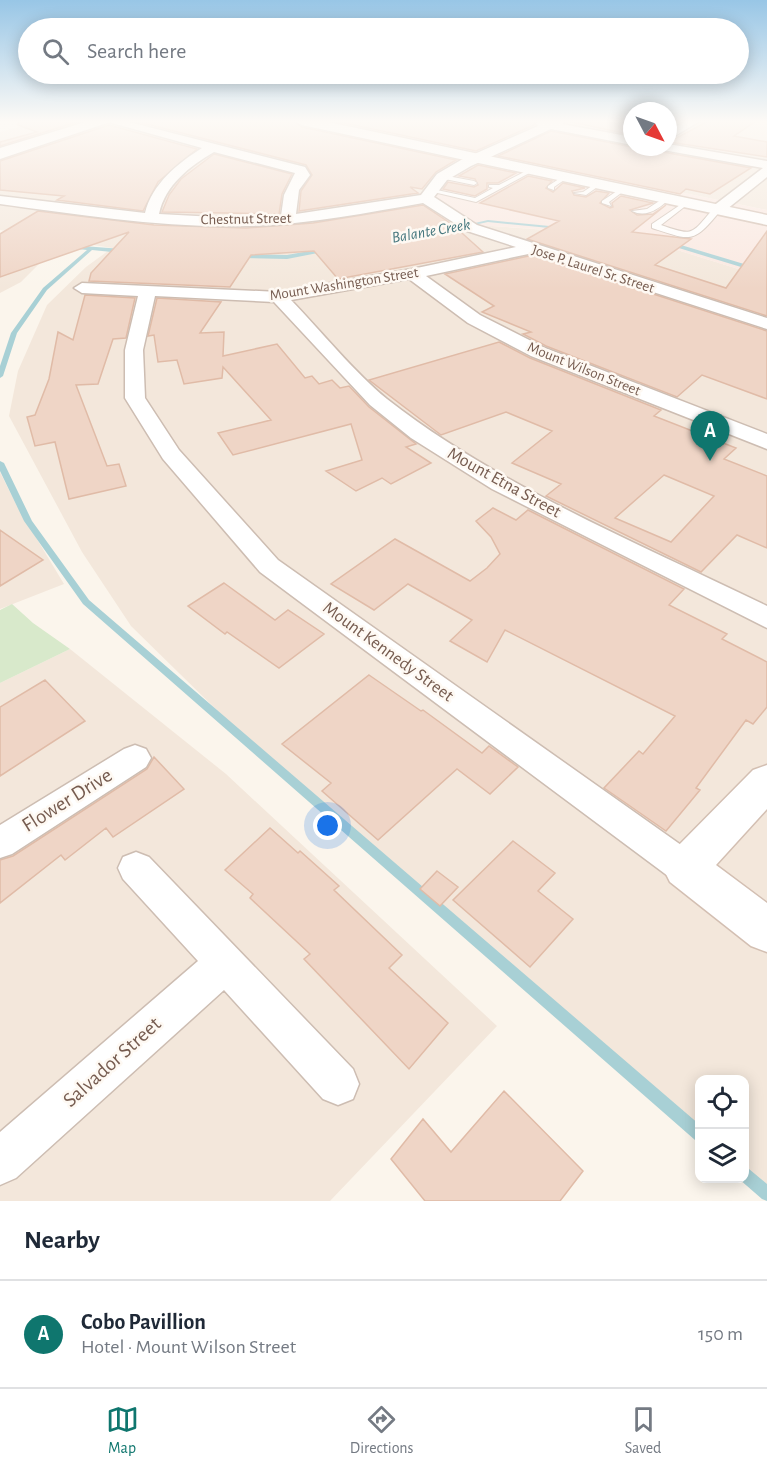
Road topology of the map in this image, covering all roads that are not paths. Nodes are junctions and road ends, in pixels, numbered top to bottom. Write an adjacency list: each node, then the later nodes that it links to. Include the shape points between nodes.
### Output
1 (173, 177): 20 (street, via 152,208)
2 (301, 177): 21 (street, via 290,192)
3 (442, 177): 7 (lane); 12 (street)
4 (519, 177): 10 (lane)
5 (544, 177): 8 (main road, via 558,183)
6 (759, 177): 18 (street)
7 (474, 183)
8 (597, 185): 11 (main road); 13 (lane)
9 (490, 186): 10 (lane)
10 (500, 188): 12 (lane, via 476,200)
11 (621, 190): 14 (main road); 17 (lane, via 604,202)
12 (429, 194): 21 (street, Chestnut Street); 23 (street, Jose P. Laurel Sr. Street, via 468,226)
13 (577, 194)
14 (666, 199): 16 (main road); 19 (lane, via 649,211)
15 (0, 200): 20 (street, Chestnut Street)
16 (686, 203): 18 (main road); 18 (lane, via 654,226 685,236 695,234)
17 (609, 205)
18 (717, 210): 22 (main road)
19 (636, 211)
20 (151, 219): 21 (street, Chestnut Street)
21 (288, 220)
22 (767, 220)
23 (531, 249): 24 (street, Mount Washington Street); 28 (street, Jose P. Laurel Sr. Street)
24 (412, 274): 27 (street, Mount Washington Street); 29 (street, Mount Wilson Street, via 474,319 538,352)
25 (82, 288): 26 (street, Mount Washington Street)
26 (147, 292): 27 (street, Mount Washington Street); 35 (street, Mount Kennedy Street, via 134,350 135,398 171,454 269,566)
27 (279, 297): 30 (street, Mount Etna Street, via 377,401 439,446 500,484)
28 (767, 324)
29 (767, 442)
30 (767, 618)
31 (135, 758): 33 (street, Flower Drive)
32 (767, 782): 35 (main road)
33 (0, 843)
34 (136, 868): 37 (street)
35 (685, 868): 36 (main road, Mount Kennedy Street)
36 (767, 930)
37 (225, 963): 38 (street); 39 (street, Salvador Street)
38 (338, 1084)
39 (0, 1162)

